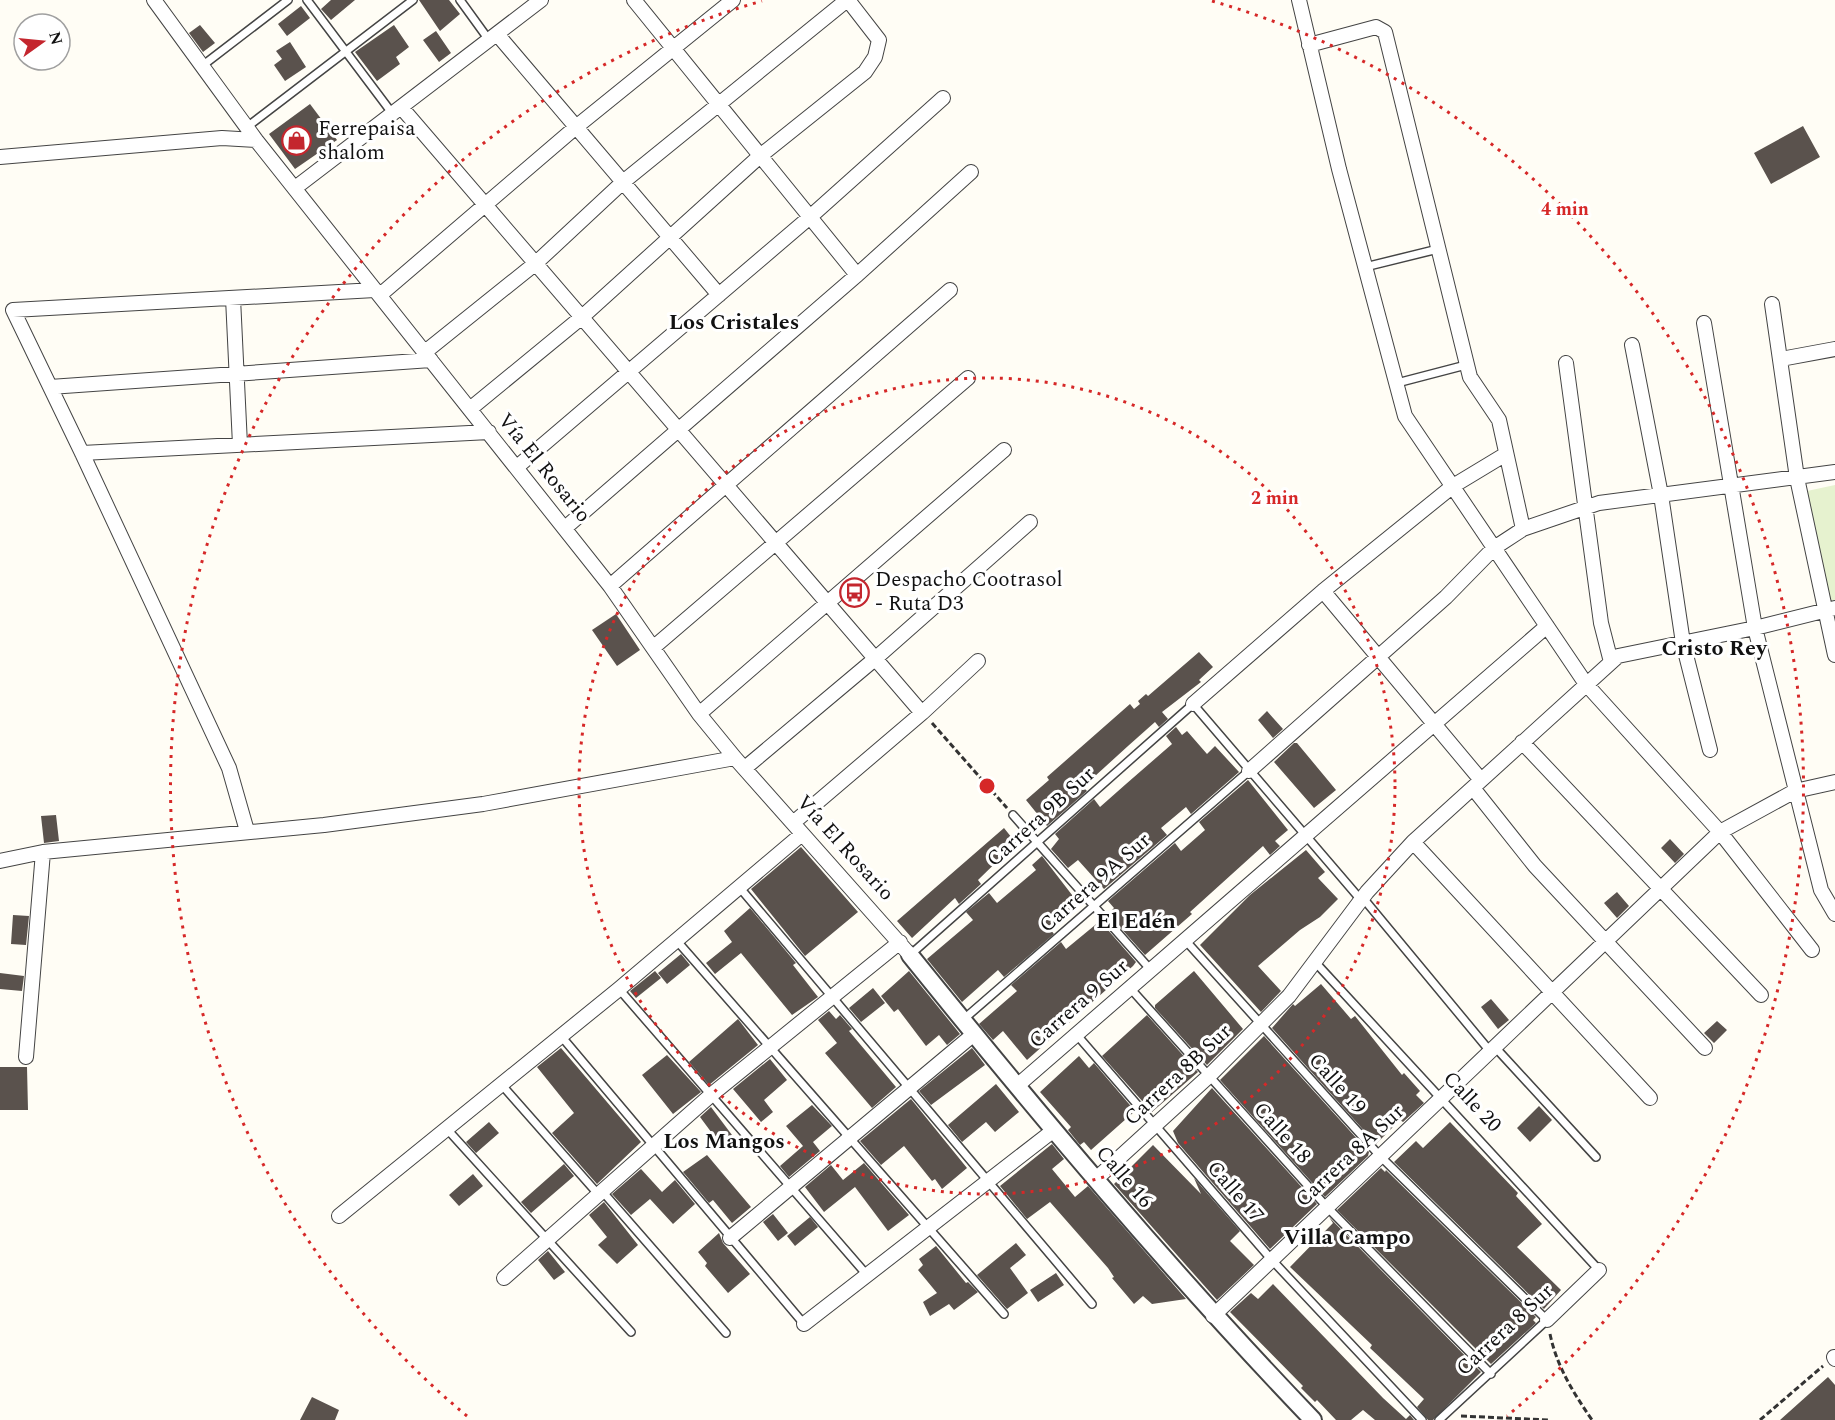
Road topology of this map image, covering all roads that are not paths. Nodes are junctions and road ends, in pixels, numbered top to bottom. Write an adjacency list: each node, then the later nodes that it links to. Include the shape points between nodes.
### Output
1 (154, 0): 15 (street, Vía El Rosario)
2 (288, 0): 15 (lane)
3 (307, 0): 14 (lane)
4 (413, 0): 14 (lane)
5 (460, 0): 11 (lane)
6 (541, 0): 11 (street)
7 (634, 0): 13 (street)
8 (734, 0): 13 (street)
9 (847, 0): 17 (street); 22 (street, via 879,40 875,57 865,72)
10 (1299, 0): 12 (street)
11 (493, 37): 18 (street); 20 (street)
12 (1310, 45): 30 (street, via 1376,27 1385,32); 32 (street)
13 (673, 48): 17 (street); 20 (street)
14 (345, 50): 18 (lane); 19 (lane)
15 (202, 66): 19 (street, Vía El Rosario)
16 (943, 98): 28 (street)
17 (718, 105): 22 (street); 25 (street)
18 (397, 110): 26 (street); 27 (street)
19 (247, 127): 21 (street, Vía El Rosario)
20 (576, 127): 25 (street); 27 (street)
21 (256, 140): 23 (street, via 222,138); 26 (street, Vía El Rosario)
22 (760, 156): 28 (street); 29 (street)
23 (0, 157)
24 (971, 172): 33 (street)
25 (623, 182): 29 (street); 31 (street)
26 (295, 188): 35 (street, Vía El Rosario)
27 (486, 206): 31 (street); 35 (street)
28 (810, 217): 33 (street); 36 (street)
29 (670, 238): 36 (street); 39 (street)
30 (1438, 249): 32 (lane); 46 (street)
31 (536, 263): 39 (street); 43 (street)
32 (1365, 267): 50 (street)
33 (857, 275): 53 (street)
34 (950, 290): 62 (street)
35 (378, 292): 37 (street); 43 (street, Vía El Rosario)
36 (719, 295): 47 (street)
37 (233, 298): 48 (street); 51 (street, via 13,310)
38 (1772, 304): 44 (street)
39 (582, 317): 47 (street); 52 (street)
40 (1704, 323): 64 (street)
41 (1632, 345): 65 (street)
42 (1835, 350): 44 (street)
43 (428, 356): 48 (street); 52 (street, Vía El Rosario)
44 (1781, 359): 61 (street)
45 (1566, 363): 66 (street)
46 (1466, 365): 50 (lane); 58 (street, via 1499,420)
47 (630, 372): 53 (street); 59 (street)
48 (236, 374): 51 (street); 55 (street)
49 (968, 378): 70 (street)
50 (1397, 383): 63 (street, via 1405,416)
51 (50, 387): 57 (street)
52 (471, 409): 54 (street, Vía El Rosario)
53 (678, 429): 62 (street); 68 (street)
54 (489, 432): 55 (street); 59 (street, Vía El Rosario)
55 (240, 445): 57 (street)
56 (1004, 450): 74 (street)
57 (82, 453): 99 (street, via 229,768)
58 (1506, 454): 63 (street); 69 (street)
59 (517, 467): 68 (street, Vía El Rosario)
60 (1835, 472): 61 (street)
61 (1797, 478): 64 (street); 75 (street)
62 (725, 486): 70 (street); 72 (street)
63 (1452, 486): 71 (street); 73 (street)
64 (1730, 486): 65 (street); 77 (street)
65 (1661, 495): 66 (street); 78 (street)
66 (1587, 507): 69 (street); 84 (street, via 1601,623)
67 (1030, 522): 81 (street)
68 (565, 528): 72 (street, Vía El Rosario)
69 (1523, 529): 71 (street)
70 (776, 542): 74 (street); 79 (street)
71 (1494, 548): 76 (street); 82 (street, via 1459,586)
72 (610, 586): 79 (street, Vía El Rosario)
73 (1323, 591): 82 (street); 86 (street)
74 (828, 603): 81 (street); 88 (street)
75 (1829, 609): 77 (street); 80 (street)
76 (1547, 626): 85 (street); 89 (street, Carrera 9 Sur)
77 (1755, 628): 78 (street); 96 (street)
78 (1683, 643): 84 (street, via 1618,656); 91 (street)
79 (654, 647): 88 (street, Vía El Rosario)
80 (1835, 655)
81 (876, 658): 87 (street); 92 (street)
82 (1377, 658): 89 (street); 93 (street)
83 (978, 661): 87 (street)
84 (1611, 662): 85 (street, Carrera 8B Sur)
85 (1586, 684): 90 (street, Carrera 8B Sur); 100 (street)
86 (1193, 704): 93 (lane); 102 (lane, Carrera 9B Sur)
87 (922, 713): 98 (street)
88 (699, 714): 92 (street, Vía El Rosario)
89 (1434, 723): 95 (street); 101 (street, Carrera 9 Sur)
90 (1522, 742): 95 (street, Carrera 8B Sur); 107 (street)
91 (1710, 750)
92 (740, 763): 98 (street, Vía El Rosario); 99 (street, via 483,804)
93 (1249, 771): 101 (lane); 109 (lane, Carrera 9A Sur)
94 (1835, 782): 96 (street, Carrera 8A Sur)
95 (1477, 784): 103 (street, Carrera 8B Sur); 113 (street, via 1536,866)
96 (1795, 791): 100 (street, Carrera 8A Sur); 110 (street, via 1821,890)
97 (1013, 815): 102 (lane)
98 (798, 828): 106 (street); 114 (street, Vía El Rosario)
99 (247, 831): 104 (street)
100 (1720, 832): 107 (street, Carrera 8A Sur); 115 (street)
101 (1304, 835): 108 (lane); 111 (street, Carrera 9 Sur)
102 (1038, 842): 109 (lane); 114 (lane, Carrera 9B Sur)
103 (1413, 842): 108 (street, Carrera 8B Sur); 120 (street)
104 (43, 852): 105 (street); 131 (street)
105 (0, 861)
106 (740, 888): 112 (street); 122 (lane)
107 (1661, 888): 113 (street, Carrera 8A Sur); 121 (street)
108 (1362, 899): 116 (street, Carrera 8B Sur); 129 (lane)
109 (1094, 905): 117 (lane); 123 (lane, Carrera 9A Sur)
110 (1835, 914)
111 (1184, 939): 117 (street, Carrera 9 Sur); 124 (lane, Calle 19)
112 (677, 940): 119 (street); 128 (lane)
113 (1605, 942): 120 (street, Carrera 8A Sur); 130 (street)
114 (905, 948): 122 (street); 123 (street, Calle 16)
115 (1812, 950)
116 (1315, 962): 124 (street, Carrera 8B Sur); 138 (lane, Calle 20)
117 (1150, 969): 118 (street, Carrera 9 Sur)
118 (1130, 987): 126 (street, Carrera 9 Sur); 132 (lane, Calle 18)
119 (619, 989): 127 (street); 136 (lane)
120 (1552, 993): 129 (street, Carrera 8A Sur); 137 (street)
121 (1761, 995)
122 (832, 998): 128 (street); 135 (lane)
123 (963, 1020): 125 (street, Calle 16)
124 (1261, 1025): 132 (street, Carrera 8B Sur); 144 (lane, Calle 19)
125 (974, 1034): 134 (street, Calle 16); 135 (street)
126 (1076, 1034): 134 (street, Carrera 9 Sur); 139 (lane, Calle 17)
127 (561, 1036): 133 (street); 143 (lane)
128 (770, 1046): 136 (street); 142 (lane)
129 (1492, 1048): 138 (street, Carrera 8A Sur); 145 (lane)
130 (1705, 1048)
131 (26, 1057)
132 (1209, 1076): 139 (street, Carrera 8B Sur); 150 (lane, Calle 18)
133 (501, 1084): 140 (street); 149 (lane)
134 (1017, 1086): 141 (street, Calle 16)
135 (908, 1087): 142 (street); 147 (lane)
136 (711, 1095): 143 (street); 148 (lane)
137 (1650, 1098)
138 (1440, 1099): 144 (street, Carrera 8A Sur); 156 (lane, Calle 20)
139 (1156, 1126): 146 (street, Carrera 8B Sur); 155 (lane, Calle 17)
140 (446, 1128): 151 (street); 153 (lane)
141 (1054, 1130): 146 (street, Calle 16); 147 (street)
142 (850, 1136): 148 (street); 152 (lane)
143 (653, 1146): 149 (street); 154 (lane)
144 (1380, 1156): 150 (street, Carrera 8A Sur); 162 (lane, Calle 19)
145 (1596, 1157)
146 (1096, 1179): 161 (street, Calle 16)
147 (987, 1182): 152 (street); 159 (lane)
148 (791, 1186): 154 (street); 157 (lane)
149 (600, 1192): 153 (street); 165 (lane)
150 (1327, 1207): 155 (street, Carrera 8A Sur); 166 (lane, Calle 18)
151 (339, 1216)
152 (929, 1228): 157 (street); 160 (lane)
153 (546, 1238): 158 (street); 164 (lane)
154 (730, 1238): 163 (lane)
155 (1271, 1259): 161 (street, Carrera 8A Sur); 169 (lane, Calle 17)
156 (1599, 1270): 162 (street, Carrera 8 Sur)
157 (867, 1275): 163 (street)
158 (504, 1278)
159 (1092, 1304)
160 (1004, 1314)
161 (1213, 1316): 168 (street, Calle 16)
162 (1547, 1320): 166 (lane, Carrera 8 Sur)
163 (804, 1324)
164 (631, 1332)
165 (726, 1333)
166 (1491, 1374): 167 (lane, Carrera 8 Sur)
167 (1442, 1418)
168 (1312, 1420)
169 (1422, 1420)

